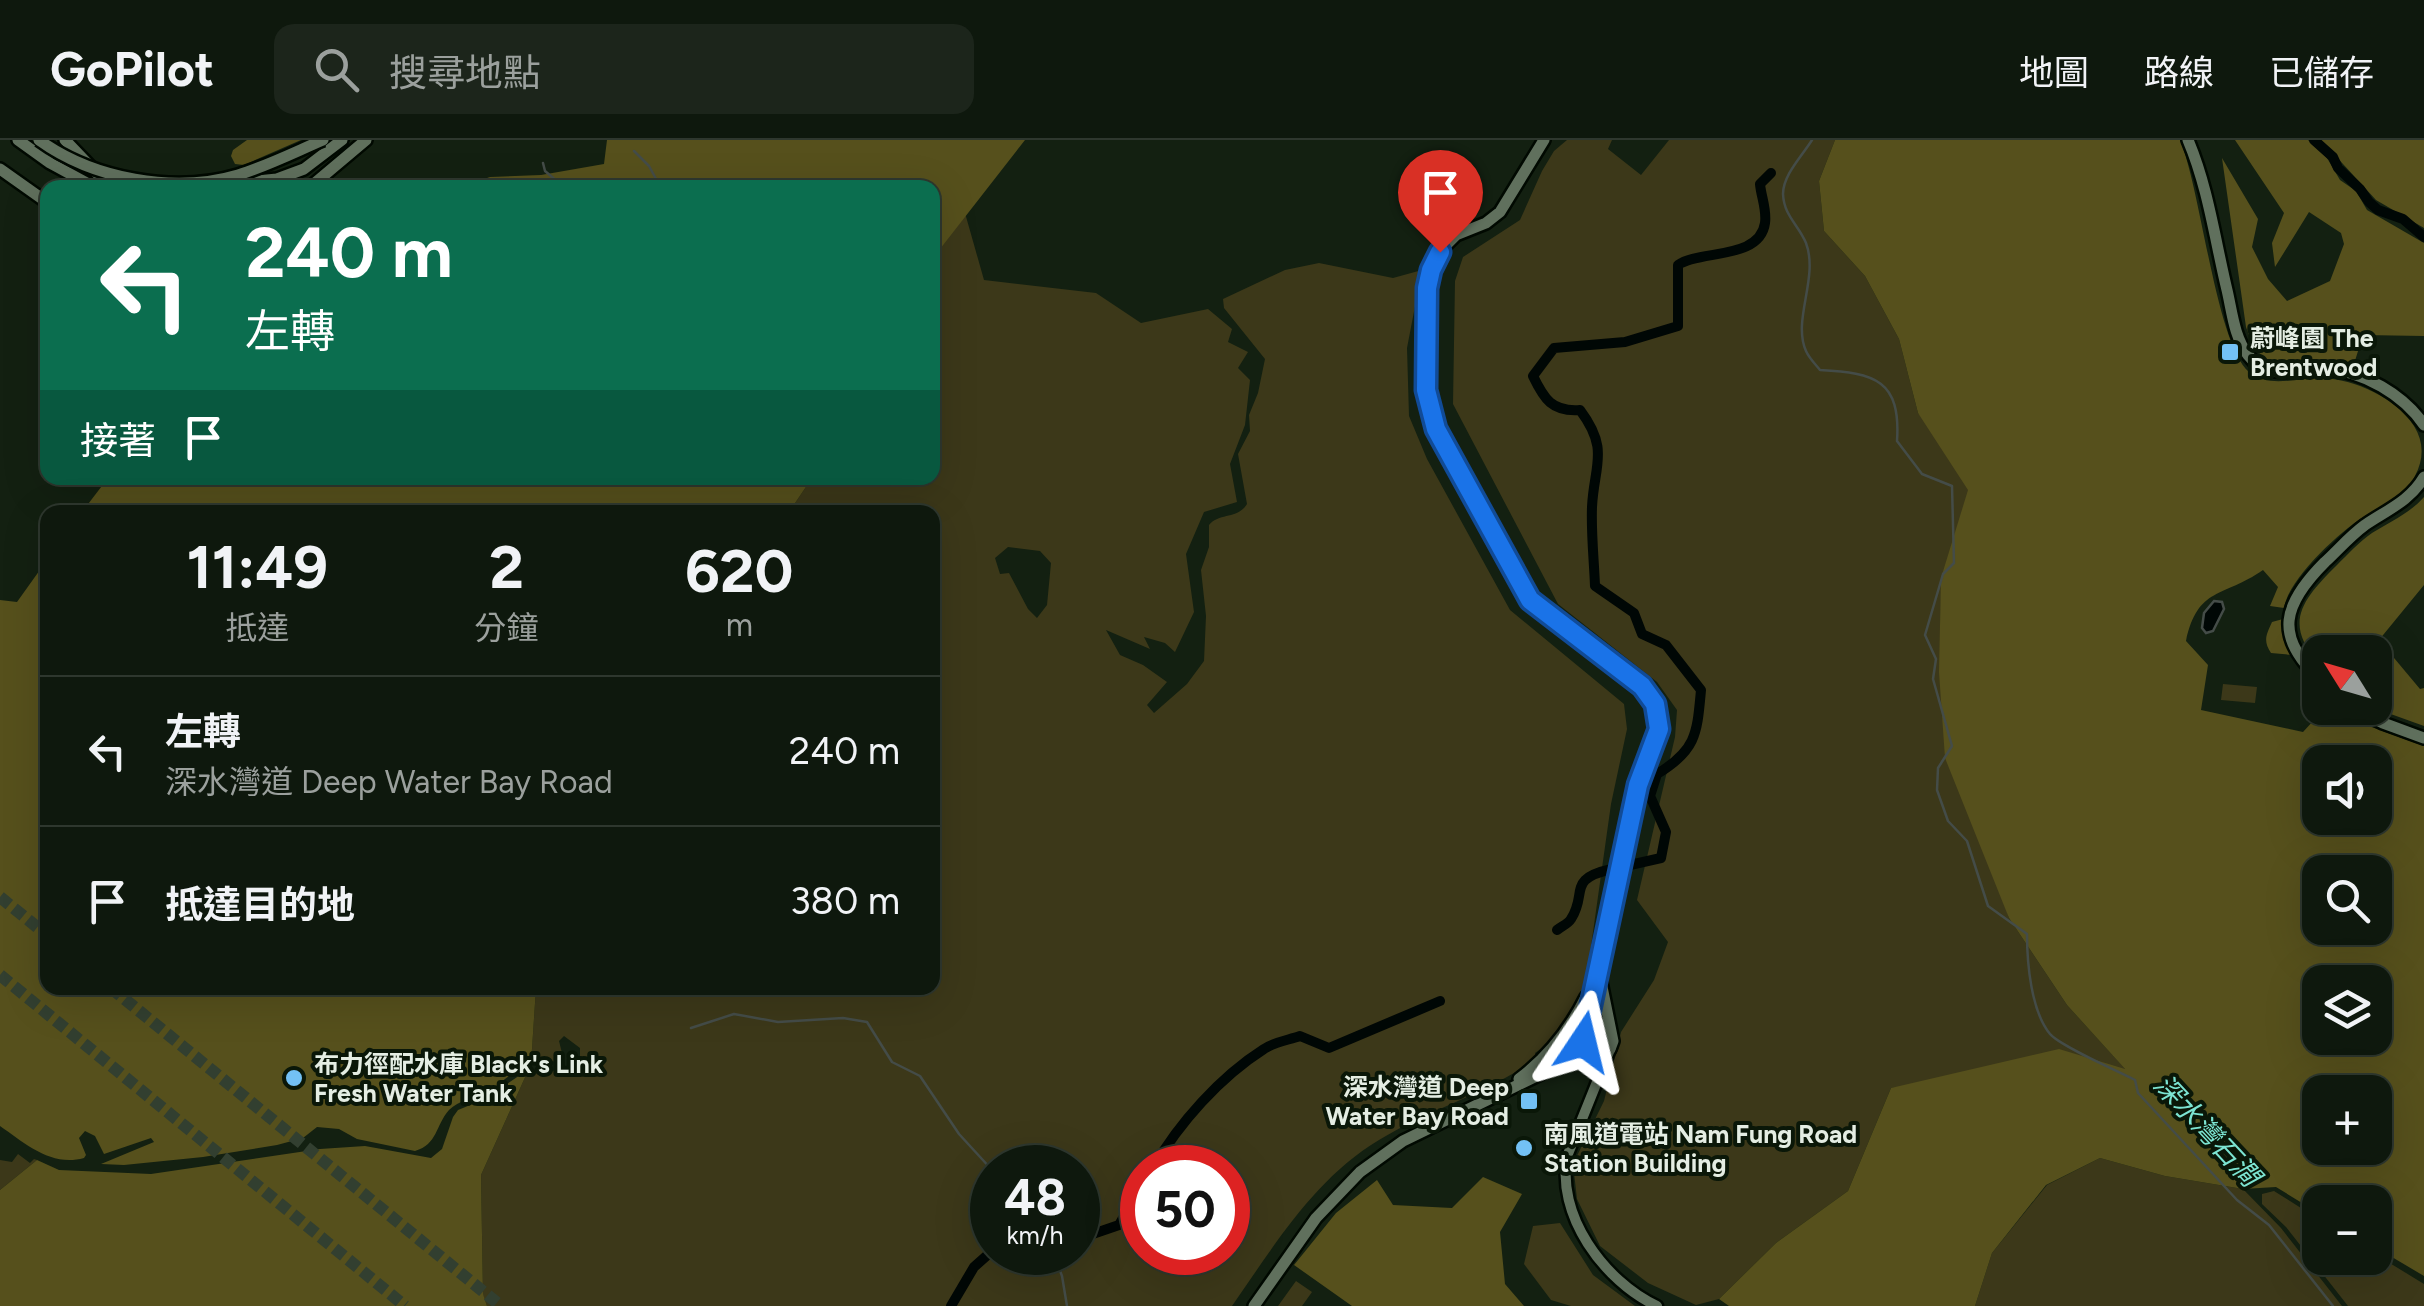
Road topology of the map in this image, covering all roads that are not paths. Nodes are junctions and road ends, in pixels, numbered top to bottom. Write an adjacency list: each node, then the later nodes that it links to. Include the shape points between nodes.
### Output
1 (18, 140): 10 (main road)
2 (39, 140): 12 (main road, bridge, via 95,169)
3 (65, 140): 11 (main road)
4 (323, 140): 13 (main road, bridge, via 235,176)
5 (342, 140): 14 (main road)
6 (366, 140): 15 (main road)
7 (1544, 140): 22 (main road, via 1500,212 1456,236 1436,258 1427,288 1426,390 1436,429 1527,597 1646,690 1658,712 1658,734 1638,785)
8 (2188, 140): 17 (main road, via 2237,333 2251,360 2271,372 2324,369 2364,379 2404,402)
9 (0, 169): 16 (main road)
10 (82, 180)
11 (103, 180)
12 (151, 180)
13 (206, 180)
14 (278, 180)
15 (320, 180)
16 (40, 197)
17 (2424, 425)
18 (2424, 477): 19 (main road, via 2405,500 2351,536 2292,602 2290,640)
19 (2302, 660)
20 (2389, 725): 21 (main road)
21 (2424, 738)
22 (1598, 968): 23 (main road); 24 (main road); 28 (main road, via 1563,1035)
23 (1610, 1030): 24 (main road, via 1597,1024); 25 (main road)
24 (1584, 1035): 26 (main road); 27 (main road)
25 (1612, 1046): 26 (main road, via 1602,1054); 29 (street)
26 (1589, 1052): 27 (main road); 29 (street, via 1596,1067)
27 (1541, 1074): 28 (main road)
28 (1500, 1094): 30 (main road, via 1403,1141 1360,1172 1316,1218)
29 (1594, 1096): 31 (street, via 1566,1163 1570,1201 1606,1268)
30 (1254, 1306)
31 (1657, 1306)

